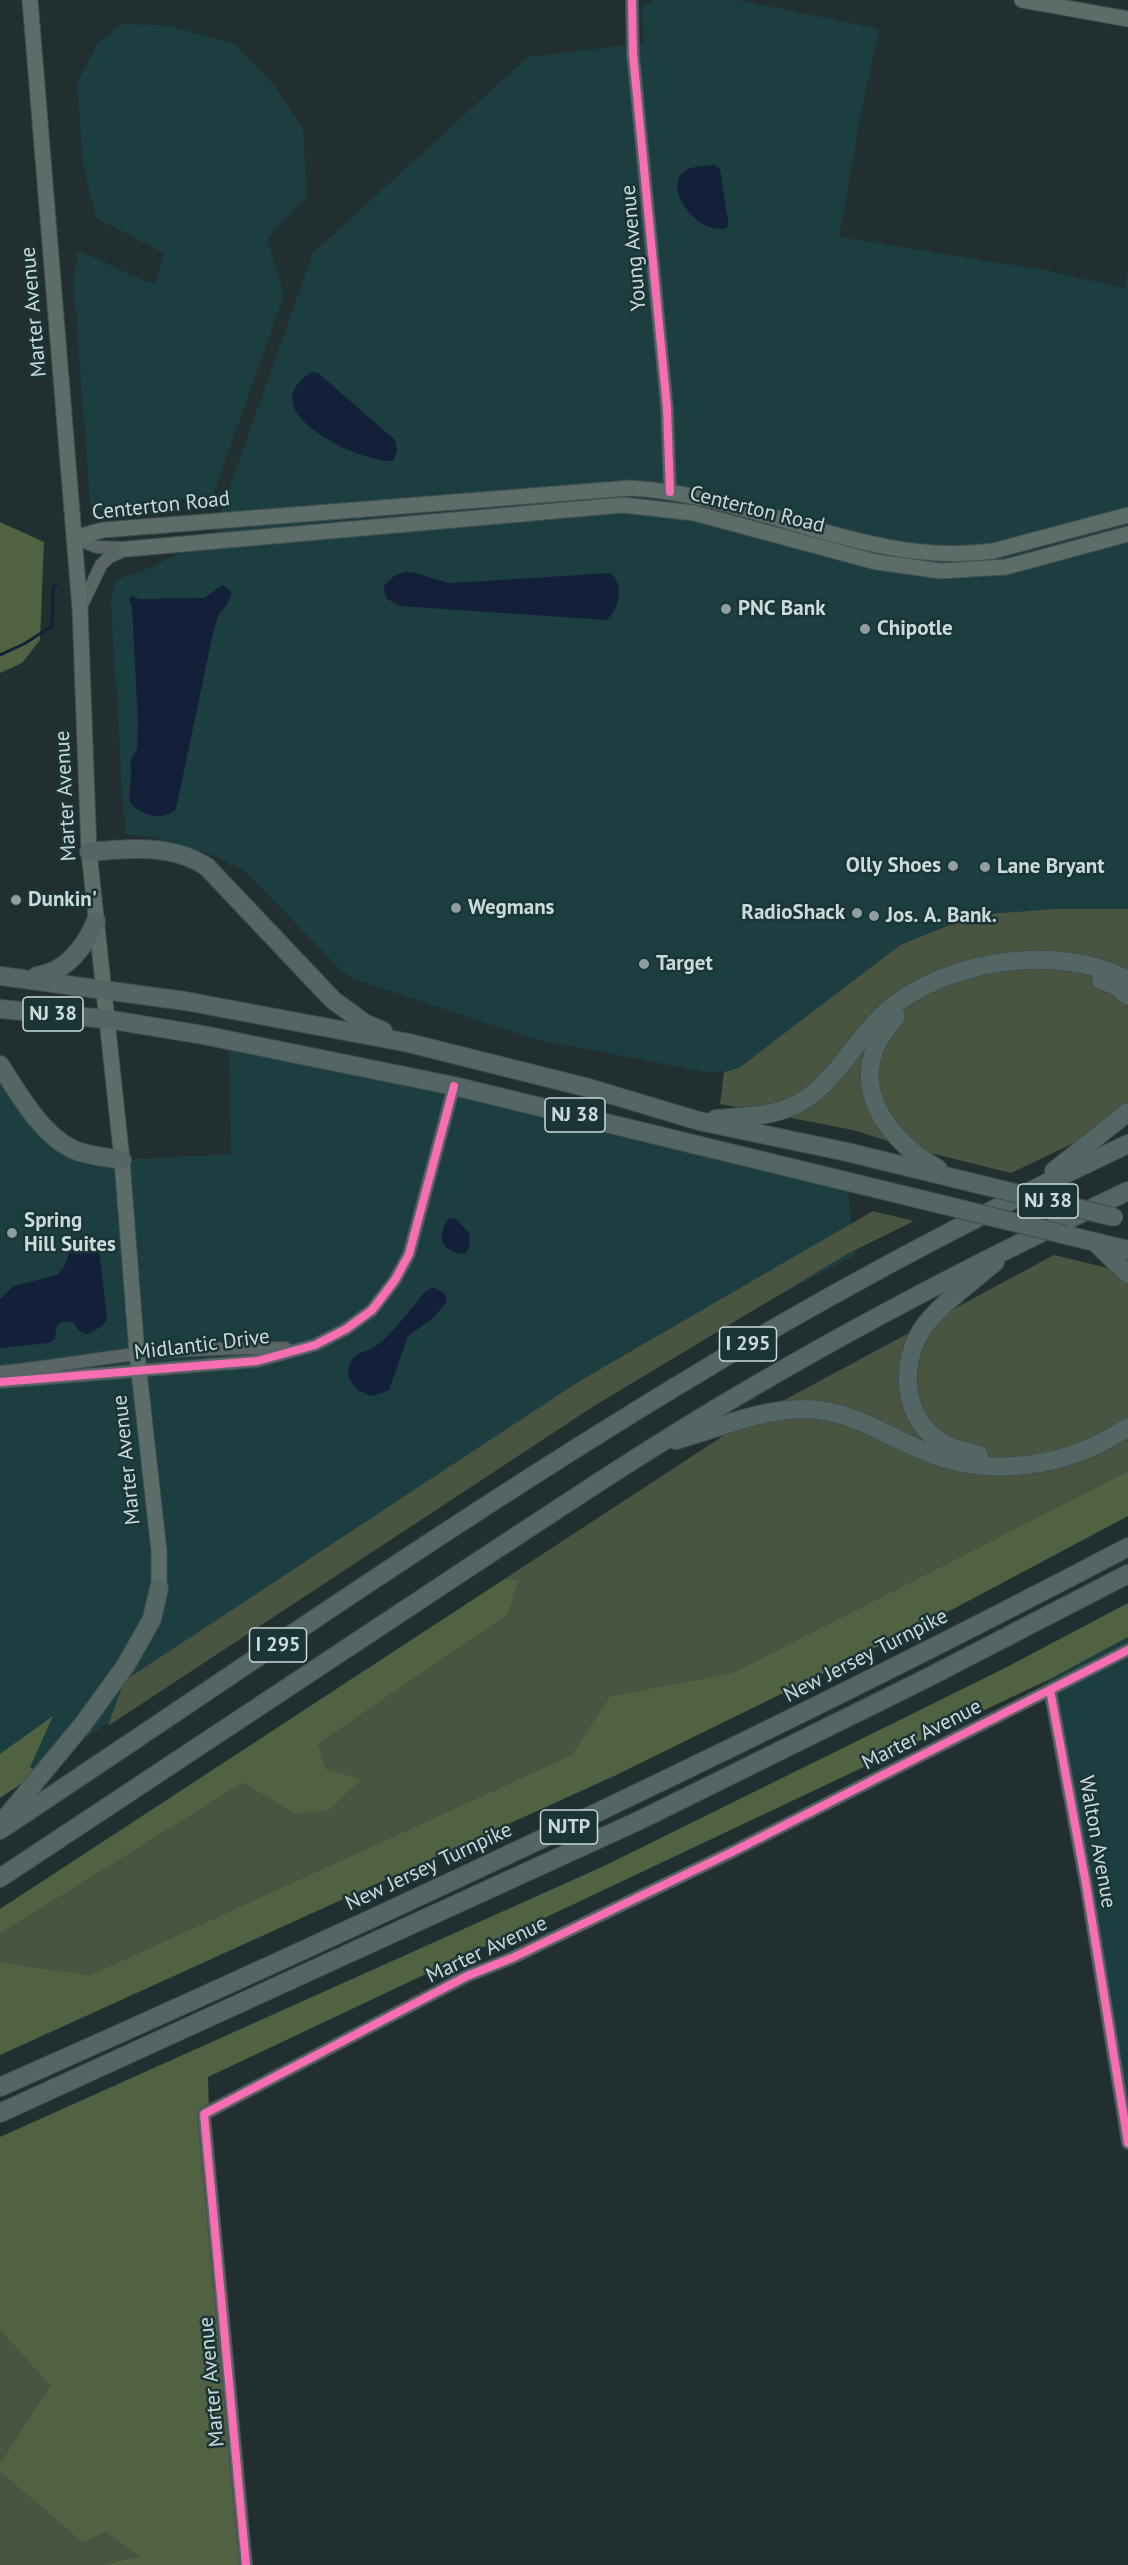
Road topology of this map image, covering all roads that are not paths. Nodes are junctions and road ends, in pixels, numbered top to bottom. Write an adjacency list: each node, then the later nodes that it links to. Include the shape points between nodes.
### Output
1 (30, 0): 8 (main road, Marter Avenue)
2 (632, 0): 5 (street, Young Avenue, via 633,54 667,408)
3 (1022, 0): 4 (main road)
4 (1128, 19)
5 (670, 492): 6 (main road, Centerton Road, via 927,554 993,551); 8 (main road, Centerton Road, via 630,488 544,494 103,530)
6 (1128, 515)
7 (1128, 534): 9 (main road, Centerton Road, via 1006,567 941,571 876,562 694,513 623,505)
8 (74, 538): 9 (street, Centerton Road, via 97,547); 10 (main road, Marter Avenue)
9 (127, 549): 10 (street, via 109,557 101,566)
10 (80, 609): 11 (main road, Marter Avenue)
11 (89, 852): 12 (main road, Marter Avenue); 20 (highway, via 165,851 198,861 333,1000 366,1024)
12 (96, 921): 14 (highway, via 82,947 57,971); 16 (main road, Marter Avenue)
13 (0, 976): 14 (highway, NJ 38)
14 (24, 978): 16 (highway, NJ 38)
15 (1128, 980): 24 (highway, via 1100,967 1061,960 1004,963 964,972 923,987 896,1004 816,1091 793,1107 780,1112)
16 (103, 988): 19 (main road, Marter Avenue); 20 (highway, NJ 38)
17 (1128, 996): 27 (highway, via 1116,986 1071,971 1044,969 998,974 939,990 898,1015 883,1031 873,1050 869,1071 871,1092 889,1129 922,1160)
18 (0, 1009): 19 (highway, NJ 38)
19 (106, 1019): 22 (highway, NJ 38); 26 (main road, Marter Avenue)
20 (409, 1043): 24 (highway, NJ 38, via 589,1088)
21 (0, 1065): 26 (highway, via 33,1113 58,1139 82,1153)
22 (454, 1086): 31 (highway, NJ 38, bridge); 35 (street, Midlantic Drive, via 409,1254 395,1280 372,1310 346,1329)
23 (1128, 1112): 29 (highway)
24 (699, 1121): 27 (highway, NJ 38)
25 (1128, 1144): 29 (highway, I 295)
26 (122, 1160): 36 (main road, Marter Avenue)
27 (975, 1183): 30 (highway, NJ 38, bridge)
28 (1128, 1191): 32 (highway, I 295)
29 (1025, 1193): 49 (highway, I 295, via 761,1337 599,1434)
30 (1121, 1220)
31 (1093, 1241): 33 (highway, NJ 38); 34 (highway)
32 (1016, 1243): 40 (highway, via 927,1322 915,1340 907,1378 916,1414 944,1443 985,1456 1009,1456 1060,1447 1107,1428); 42 (highway, I 295, via 814,1352)
33 (1128, 1250)
34 (1128, 1274)
35 (301, 1348): 36 (street, Midlantic Drive); 38 (street, Midlantic Drive, via 257,1361)
36 (137, 1354): 37 (street, Midlantic Drive); 38 (main road, Marter Avenue)
37 (0, 1372)
38 (138, 1372): 39 (street, Midlantic Drive); 45 (main road, Marter Avenue, via 159,1551)
39 (0, 1382)
40 (1128, 1413)
41 (1128, 1427): 42 (highway, via 1091,1448 1041,1464 1016,1467 945,1459 847,1417 795,1408 742,1419)
42 (654, 1447): 50 (highway, I 295)
43 (1128, 1547): 51 (highway, New Jersey Turnpike / NJTP, via 927,1652 562,1830)
44 (1128, 1574): 52 (highway, NJTP, via 628,1825)
45 (159, 1588): 48 (highway, via 152,1619 126,1665)
46 (1128, 1650): 47 (street, Marter Avenue)
47 (1050, 1690): 53 (street, Walton Avenue); 54 (street, Marter Avenue, via 734,1851 467,1976 204,2114)
48 (0, 1825)
49 (0, 1830)
50 (0, 1878)
51 (0, 2087)
52 (0, 2113)
53 (1128, 2143)
54 (246, 2565)

